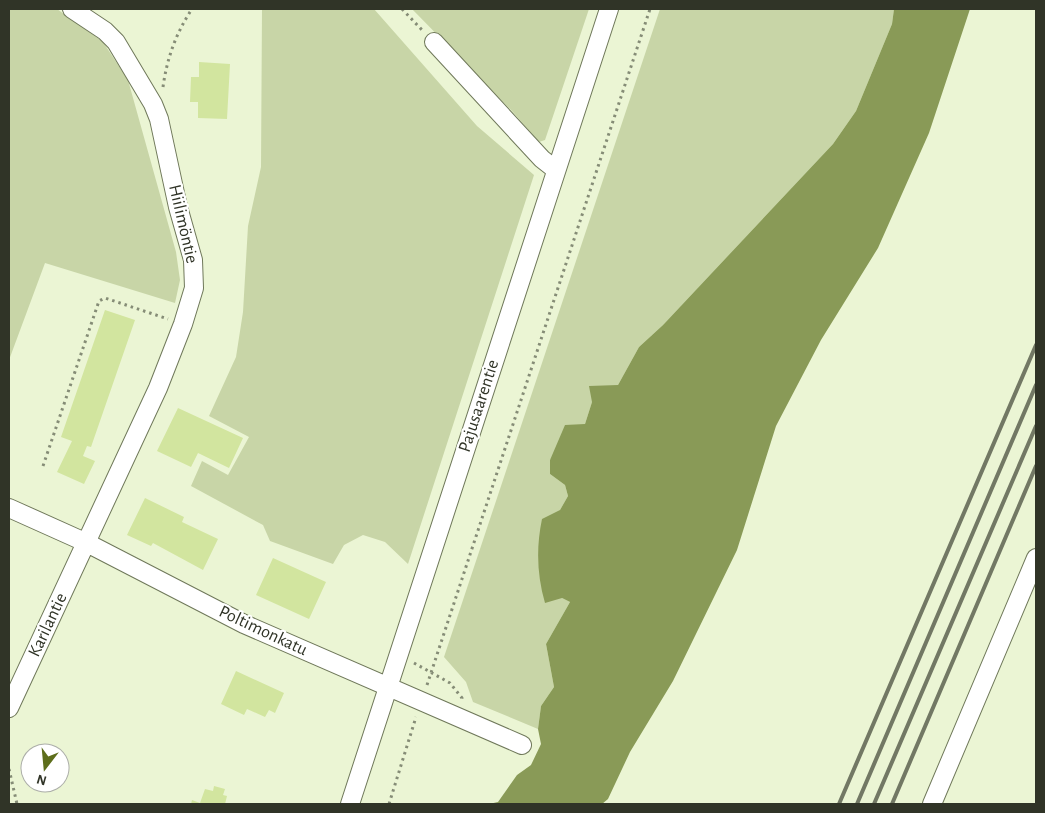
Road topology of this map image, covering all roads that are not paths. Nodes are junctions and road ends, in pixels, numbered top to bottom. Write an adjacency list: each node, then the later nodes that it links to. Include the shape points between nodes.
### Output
1 (72, 9): 6 (street, Hiilimöntie, via 116,42 146,90 159,119 193,260 194,288 158,388)
2 (609, 9): 4 (street, Pajusaarentie)
3 (434, 42): 4 (street, via 542,159)
4 (556, 170): 8 (street, Pajusaarentie)
5 (9, 508): 6 (street, Poltimonkatu)
6 (87, 543): 8 (street, Poltimonkatu, via 244,624); 9 (street, Karilantie)
7 (1036, 558): 12 (street)
8 (388, 688): 10 (street, Poltimonkatu); 11 (street, Pajusaarentie)
9 (9, 708)
10 (522, 745)
11 (350, 804)
12 (932, 804)

